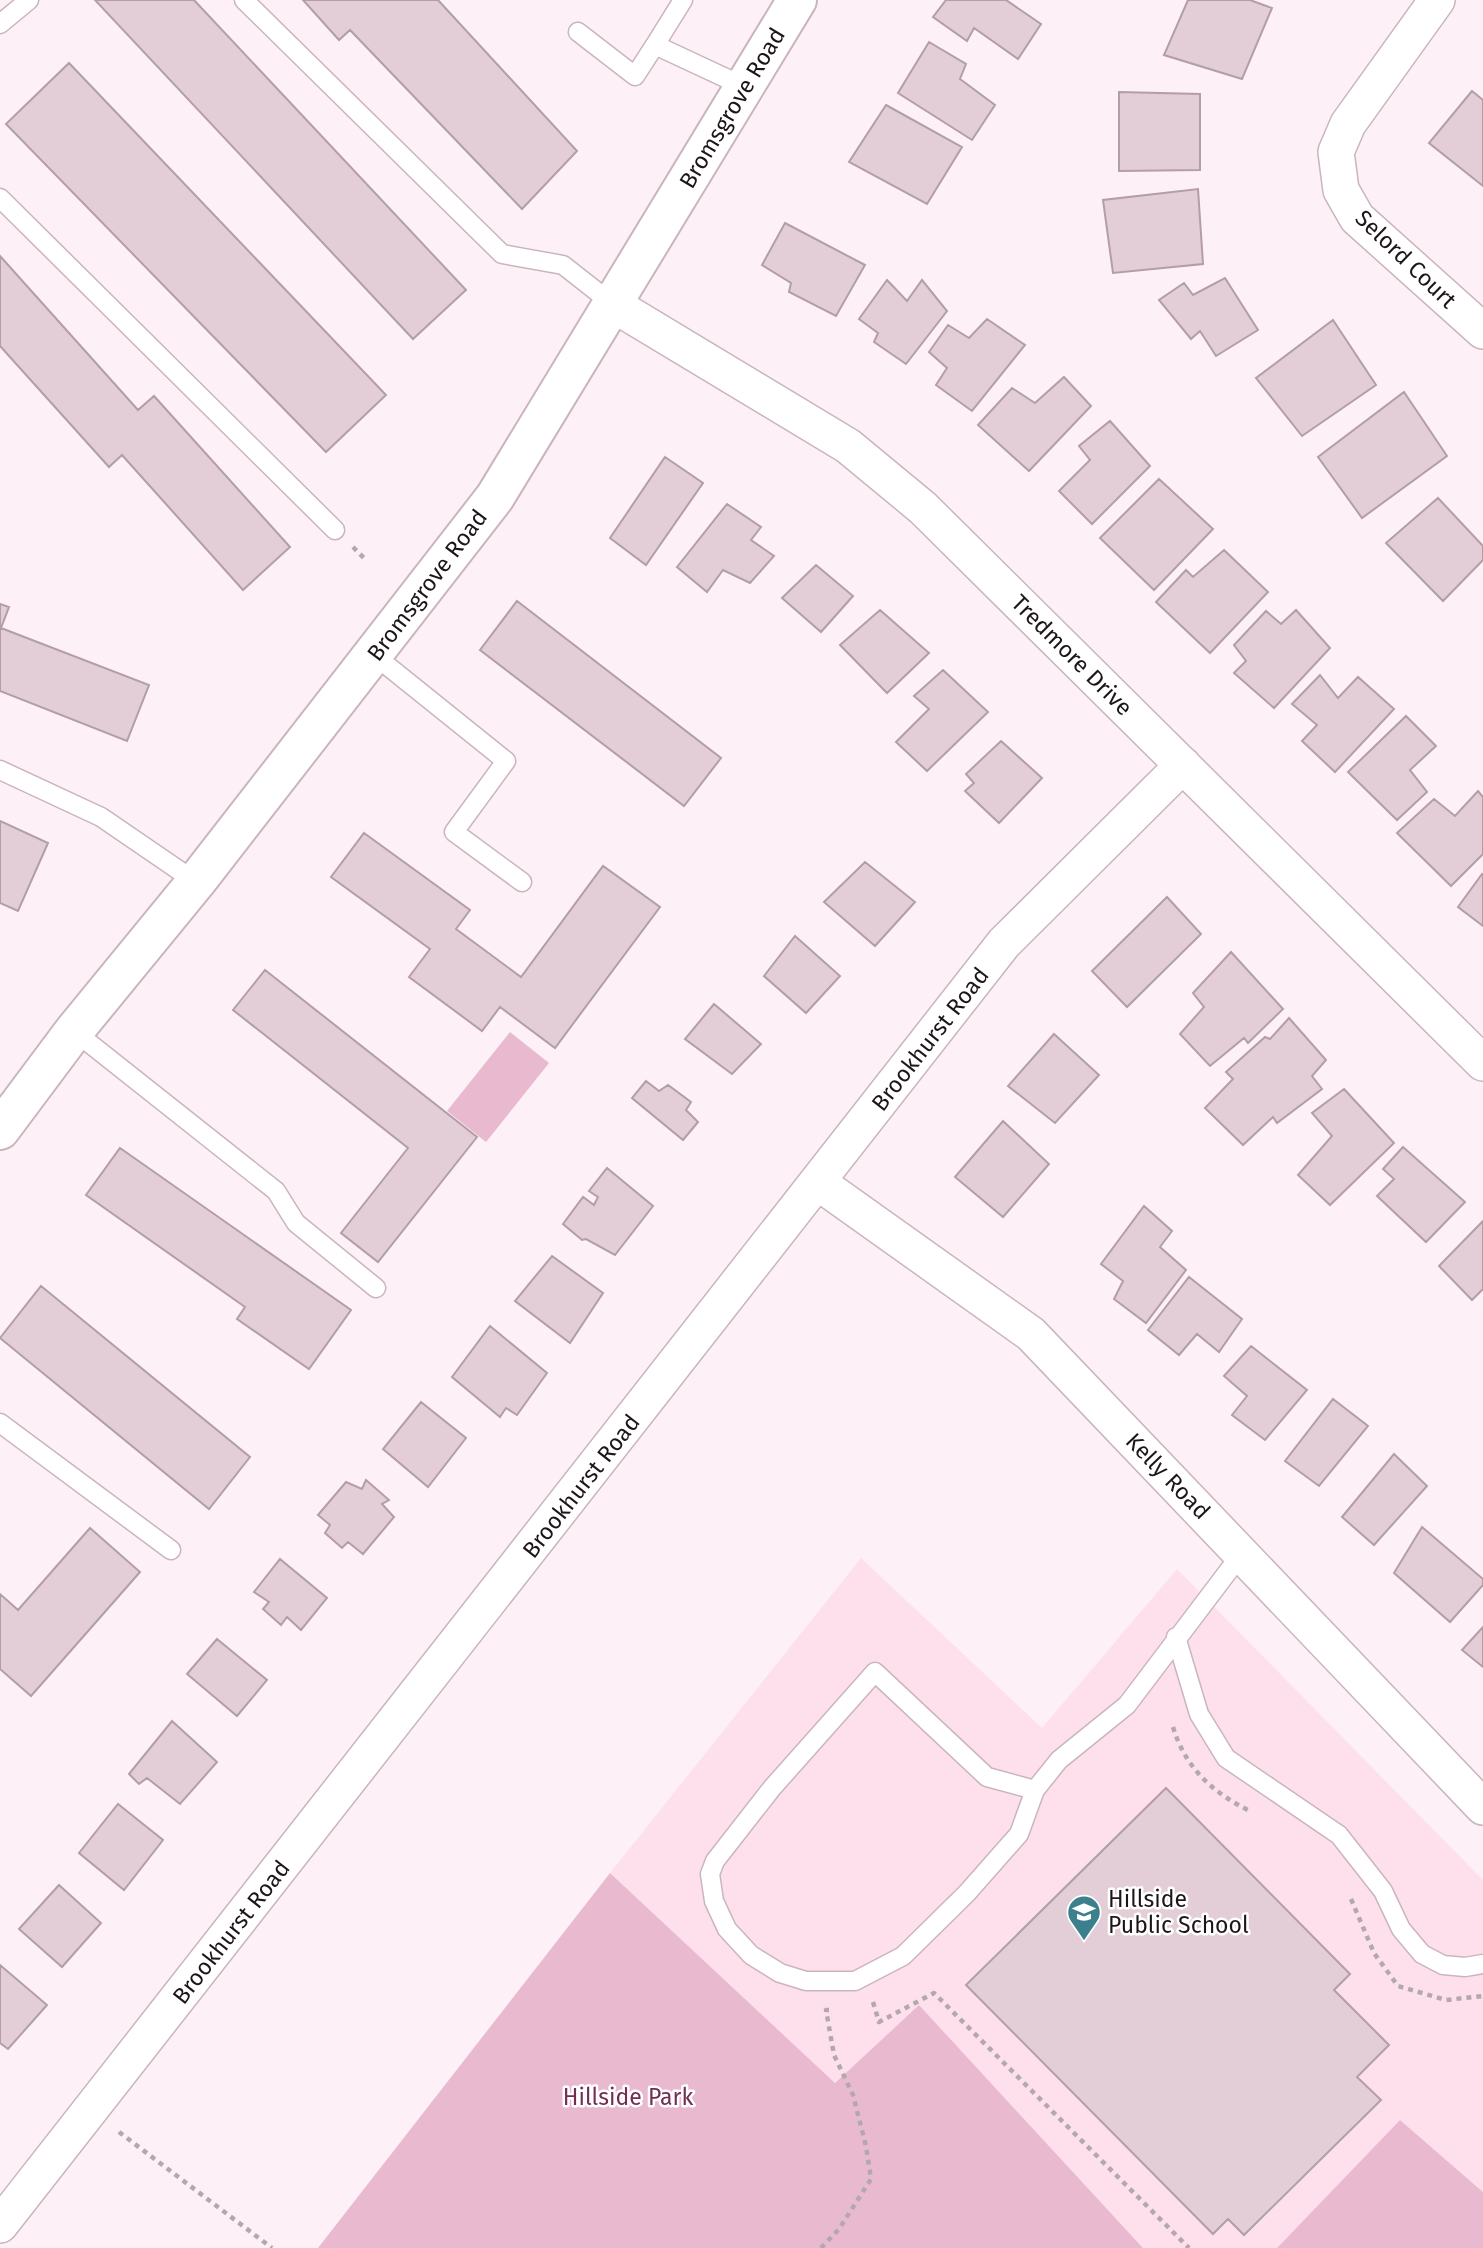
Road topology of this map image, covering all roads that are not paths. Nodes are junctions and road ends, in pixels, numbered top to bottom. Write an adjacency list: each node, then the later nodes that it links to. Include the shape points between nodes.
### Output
1 (29, 0): 6 (lane)
2 (244, 0): 11 (lane, via 502,254 563,265)
3 (683, 0): 8 (lane)
4 (797, 0): 9 (street, Bromsgrove Road)
5 (1437, 0): 12 (street, Selord Court, via 1348,124 1336,152 1341,190 1357,218)
6 (0, 24)
7 (578, 32): 8 (lane, via 635,76)
8 (655, 45): 9 (lane)
9 (745, 87): 11 (street, Bromsgrove Road)
10 (0, 198): 13 (lane)
11 (614, 304): 14 (street, Bromsgrove Road, via 495,497); 15 (street, Tredmore Drive, via 848,446 923,508)
12 (1483, 331)
13 (335, 530)
14 (374, 655): 17 (street, Bromsgrove Road); 18 (lane, via 506,761 454,832)
15 (1183, 765): 20 (street, Tredmore Drive); 22 (street, Brookhurst Road, via 1004,943)
16 (0, 770): 17 (lane, via 101,817)
17 (196, 882): 19 (street, Bromsgrove Road)
18 (522, 882)
19 (74, 1031): 21 (street, Bromsgrove Road); 23 (lane, via 276,1191 296,1223)
20 (1483, 1063)
21 (0, 1130)
22 (819, 1183): 26 (street, Kelly Road, via 1031,1334); 31 (street, Brookhurst Road)
23 (376, 1288)
24 (0, 1423): 25 (lane)
25 (171, 1550)
26 (1242, 1553): 27 (lane); 29 (street, Kelly Road)
27 (1176, 1637): 28 (lane, via 1127,1705 1059,1760); 30 (lane, via 1199,1714 1226,1758 1339,1835 1383,1891 1401,1929 1422,1954 1443,1965)
28 (1035, 1790): 28 (lane, via 987,1777 875,1672 772,1788 715,1861 710,1874 714,1901 727,1929 751,1955 780,1973 806,1981 865,1978 903,1956 967,1893 1019,1834)
29 (1483, 1807)
30 (1483, 1964)
31 (0, 2225)

